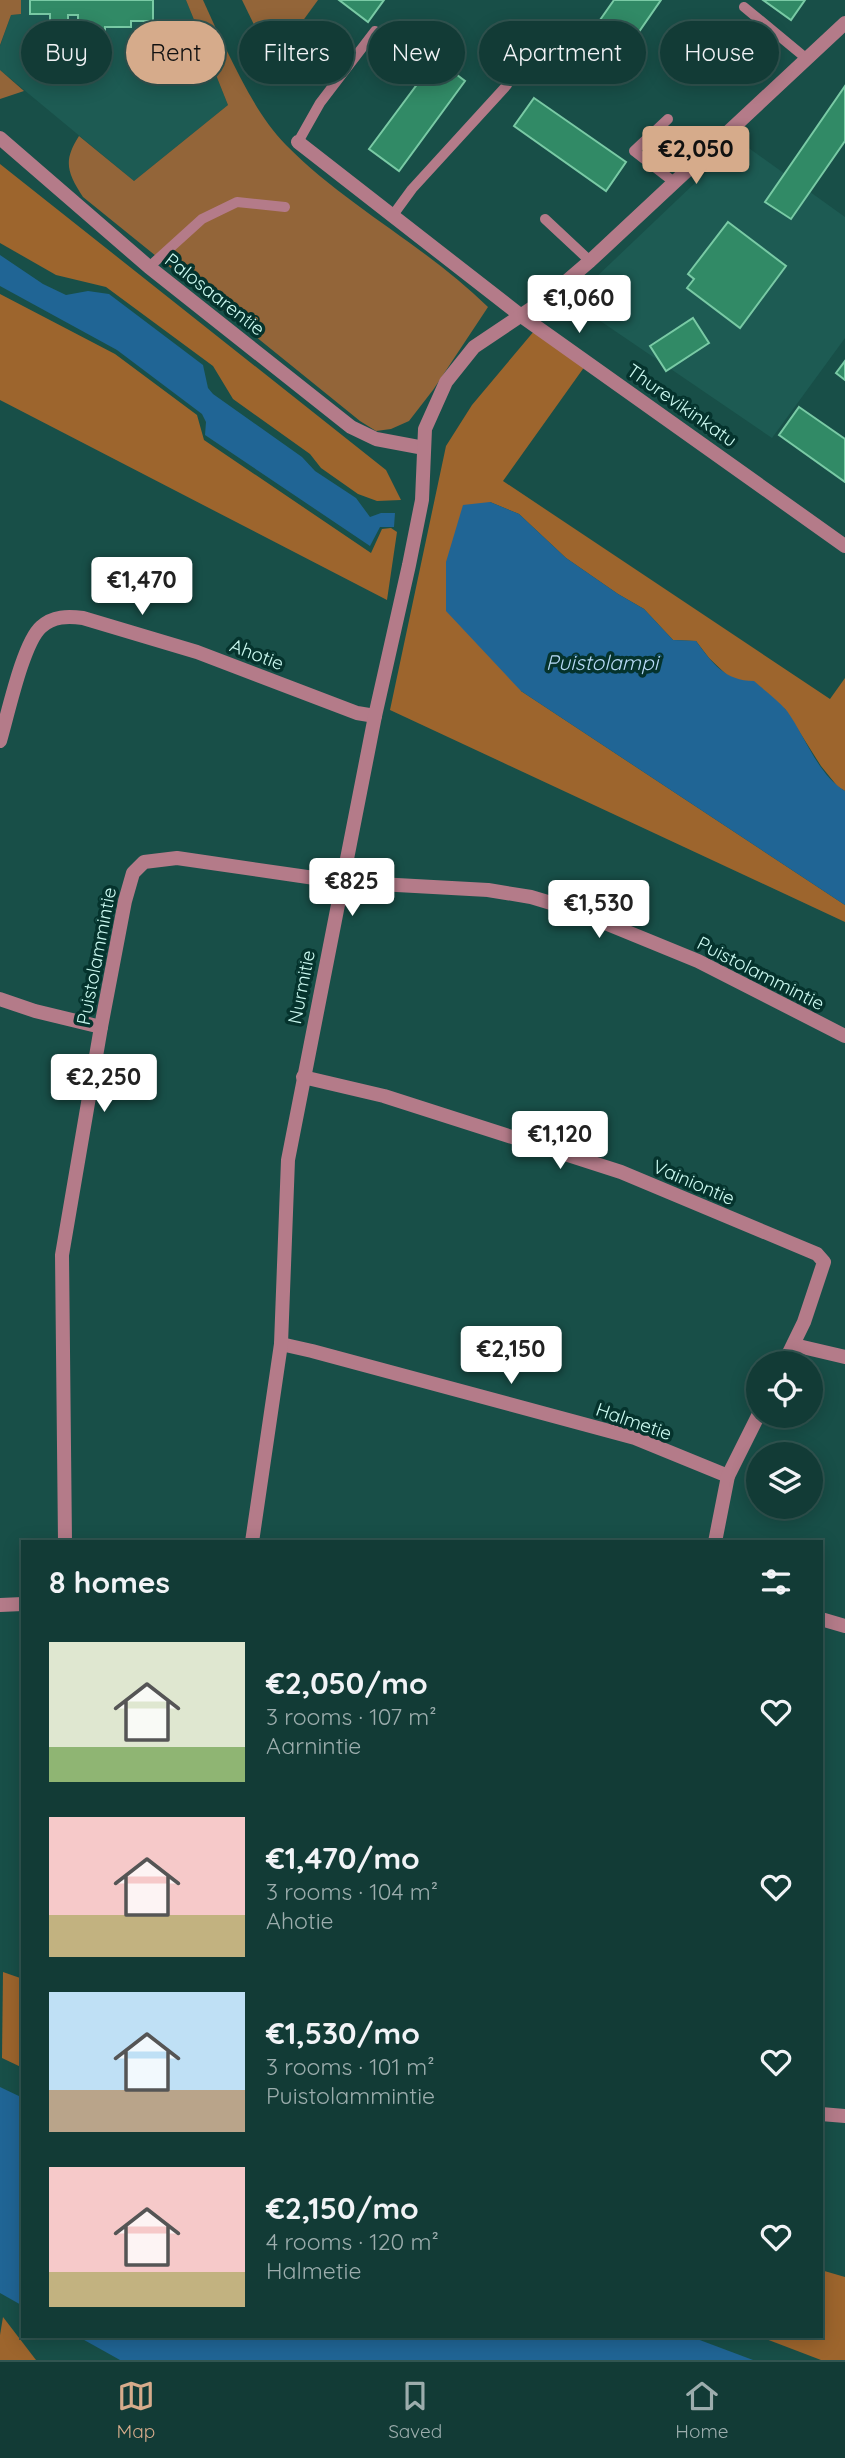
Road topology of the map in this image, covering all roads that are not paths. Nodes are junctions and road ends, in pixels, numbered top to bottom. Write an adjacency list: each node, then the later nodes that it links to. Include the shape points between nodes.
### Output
1 (744, 7): 4 (lane)
2 (845, 23): 4 (street, Nurmitie)
3 (368, 40): 8 (lane, via 320,103)
4 (807, 59): 9 (street, Nurmitie)
5 (508, 85): 11 (lane)
6 (668, 119): 9 (lane, via 634,151)
7 (0, 138): 14 (street, Palosaarentie)
8 (298, 142): 11 (street, Thurevikinkatu)
9 (674, 182): 13 (street, Nurmitie)
10 (285, 207): 14 (lane, via 237,202 202,219)
11 (393, 215): 15 (street, Thurevikinkatu)
12 (545, 219): 13 (lane)
13 (590, 261): 15 (street, Nurmitie)
14 (149, 267): 16 (street, Palosaarentie, via 351,427 376,439)
15 (520, 315): 16 (street, Nurmitie, via 474,347 446,382 425,429); 17 (street, Thurevikinkatu)
16 (424, 447): 18 (street, Nurmitie, via 422,500)
17 (845, 546)
18 (375, 716): 19 (street, Ahotie, via 197,652 69,616 55,618 30,640); 20 (street, Nurmitie)
19 (0, 741)
20 (342, 882): 22 (street, Puistolammintie, via 177,858 144,862 133,873 125,901); 23 (street, Puistolammintie, via 488,890 571,909 698,961); 24 (street, Nurmitie)
21 (0, 999): 22 (street)
22 (101, 1027): 31 (street, Puistolammintie, via 62,1255)
23 (845, 1037)
24 (303, 1077): 25 (street, Nurmitie, via 288,1160); 26 (street, Vainiontie, via 384,1096 621,1172 817,1254 824,1262)
25 (281, 1344): 30 (street, Halmetie, via 635,1438); 32 (street, Nurmitie)
26 (794, 1345): 27 (street); 28 (street)
27 (791, 1351)
28 (845, 1357)
29 (752, 1428): 30 (street)
30 (728, 1476): 33 (street)
31 (65, 1540)
32 (251, 1540)
33 (715, 1540)
34 (21, 1604): 35 (street)
35 (0, 1605)
36 (823, 1620): 37 (street)
37 (845, 1626)
38 (823, 2114): 39 (street)
39 (845, 2116)

